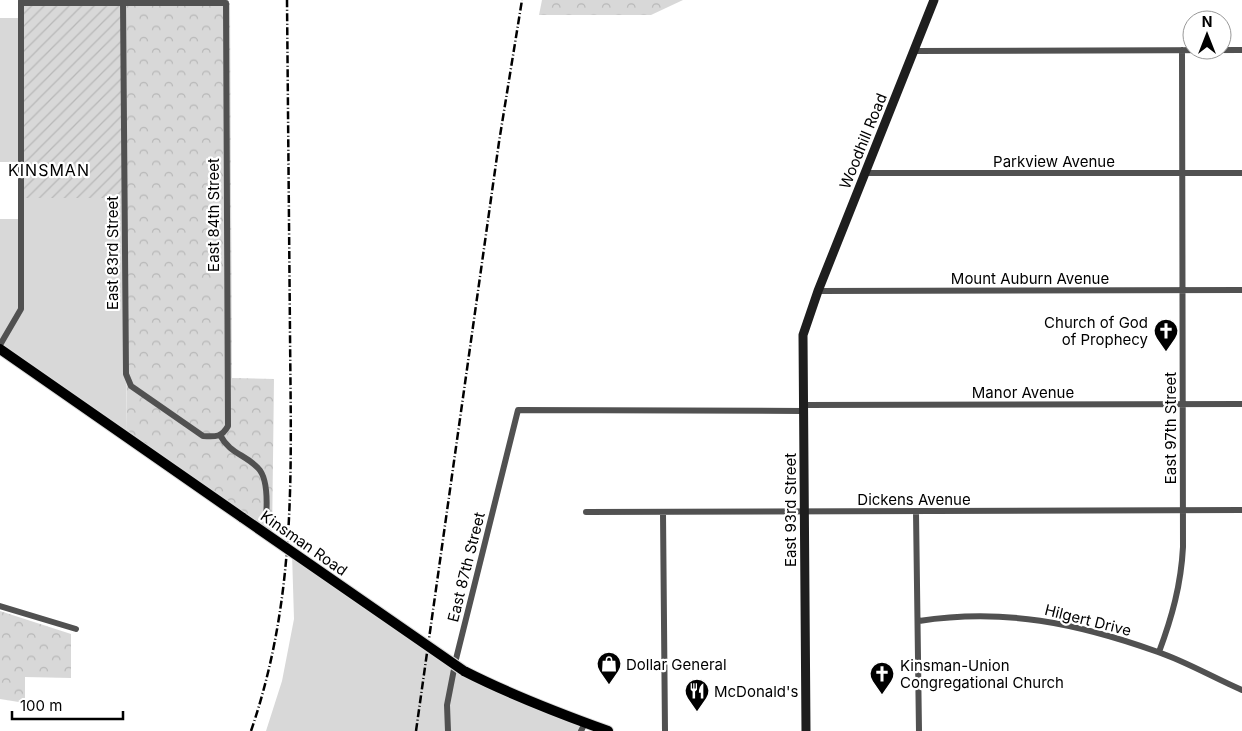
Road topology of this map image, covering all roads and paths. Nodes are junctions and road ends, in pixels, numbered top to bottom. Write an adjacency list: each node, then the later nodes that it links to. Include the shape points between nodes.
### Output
1 (934, 0): 5 (main road, Woodhill Road)
2 (21, 2): 3 (street); 13 (street, via 21,309)
3 (123, 2): 19 (street, East 83rd Street, via 126,374 131,386 204,436); 19 (street, East 84th Street, via 226,3 228,426)
4 (1182, 50): 5 (street)
5 (914, 51): 7 (main road, Woodhill Road)
6 (1182, 60): 8 (street, East 97th Street)
7 (865, 173): 8 (street, Parkview Avenue); 12 (main road, Woodhill Road)
8 (1182, 173): 9 (street, Parkview Avenue); 10 (street, East 97th Street)
9 (1242, 173)
10 (1182, 290): 11 (street, Mount Auburn Avenue); 12 (street, Mount Auburn Avenue); 15 (street, East 97th Street)
11 (1242, 290)
12 (818, 291): 17 (main road, East 93rd Street, via 803,336)
13 (0, 345)
14 (0, 349): 32 (main road, Kinsman Road, bridge, via 464,671)
15 (1182, 404): 16 (street, Manor Avenue); 17 (street, Manor Avenue); 20 (street, East 97th Street)
16 (1242, 404)
17 (804, 408): 18 (street, Manor Avenue); 23 (main road, East 93rd Street)
18 (518, 410): 33 (street, East 87th Street, via 456,659 447,705)
19 (220, 436): 26 (street, via 226,448 258,468 264,479)
20 (1182, 510): 21 (street, Dickens Avenue); 24 (street, Dickens Avenue); 30 (street, East 97th Street, via 1182,574 1174,612)
21 (1242, 510)
22 (586, 512): 25 (street, Dickens Avenue)
23 (804, 512): 24 (street, Dickens Avenue); 25 (street, Dickens Avenue); 36 (main road, East 93rd Street)
24 (916, 512): 28 (street)
25 (663, 513): 35 (street)
26 (266, 518)
27 (0, 606): 29 (street)
28 (919, 621): 30 (street, Hilgert Drive, via 985,615 1031,618); 37 (street)
29 (76, 629)
30 (1159, 652): 31 (street, Hilgert Drive)
31 (1242, 690)
32 (583, 727): 34 (main road, Kinsman Road)
33 (448, 731)
34 (608, 731)
35 (665, 731)
36 (806, 731)
37 (919, 731)

